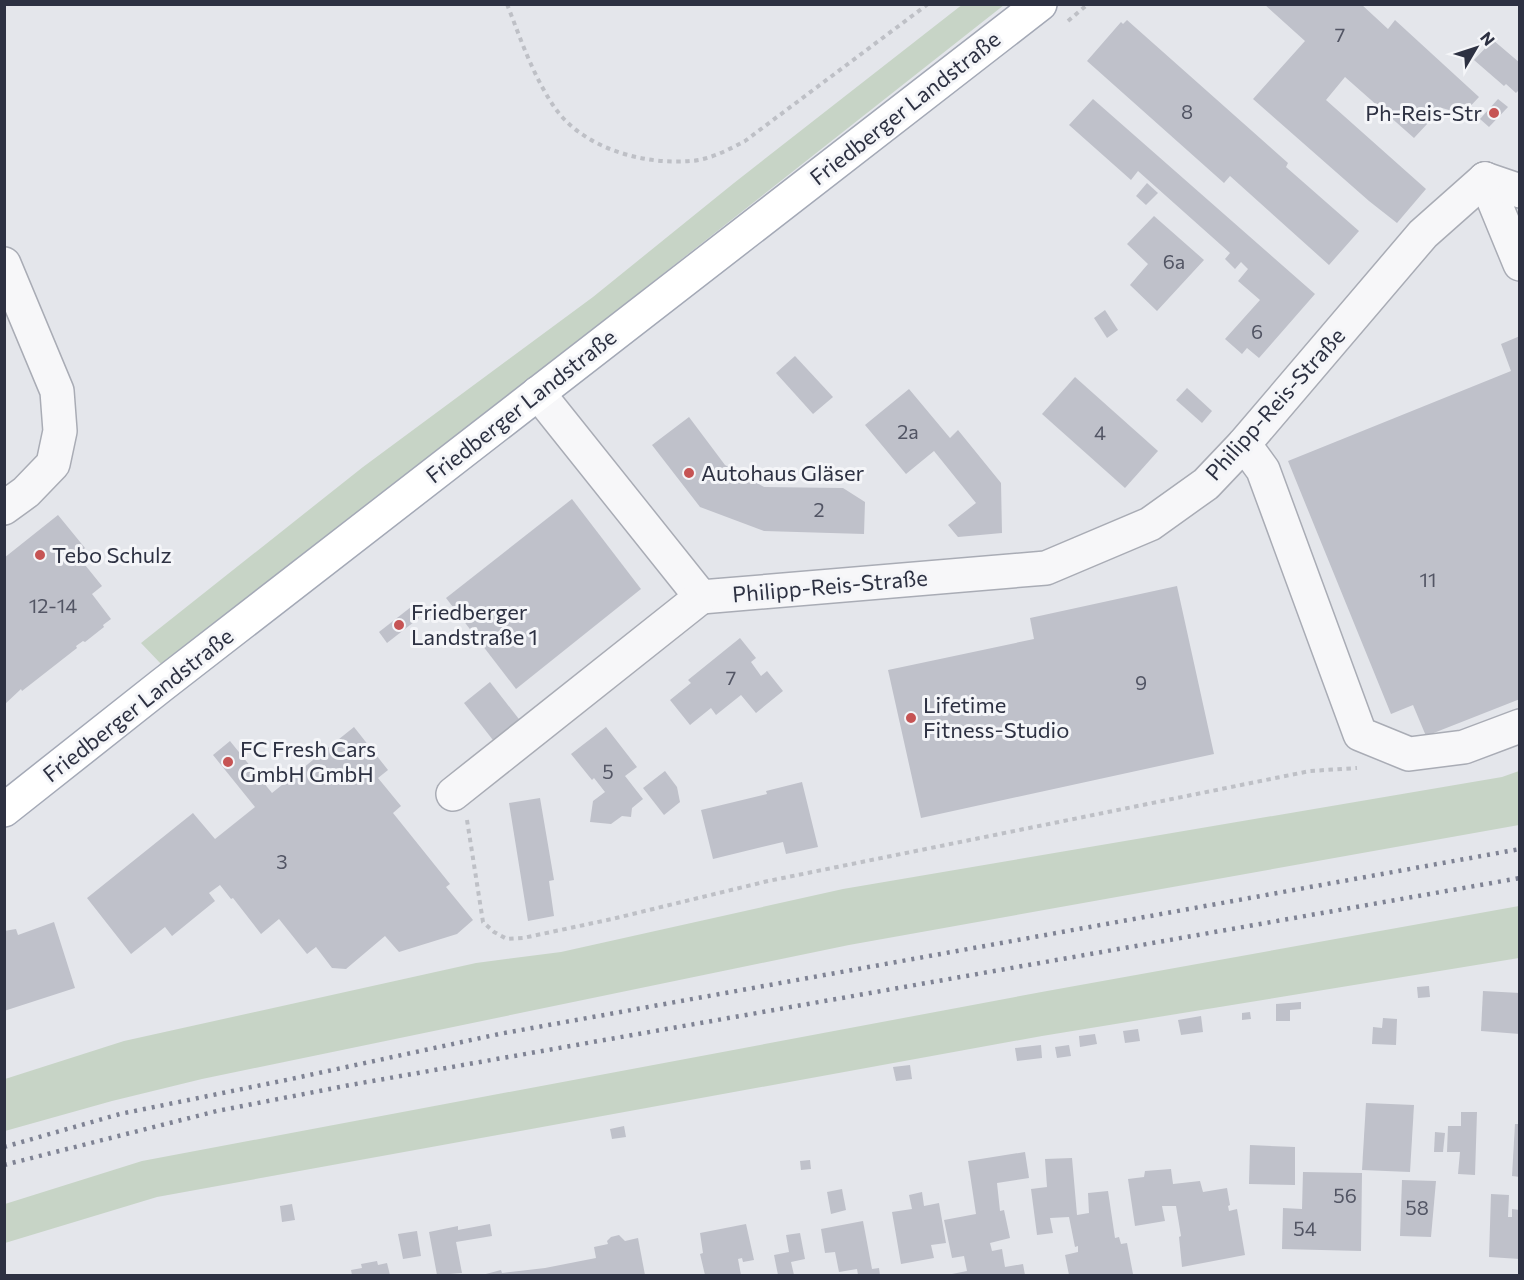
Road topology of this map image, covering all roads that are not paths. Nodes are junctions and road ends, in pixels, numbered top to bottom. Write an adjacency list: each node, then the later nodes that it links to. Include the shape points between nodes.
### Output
1 (1040, 4): 7 (main road, Friedberger Landstraße)
2 (1485, 179): 3 (street); 4 (street); 6 (street); 8 (street, Philipp-Reis-Straße, via 1423,234)
3 (1520, 191)
4 (1520, 221)
5 (4, 264): 9 (street, via 57,391 60,431 53,464)
6 (1520, 264)
7 (538, 393): 10 (street, Philipp-Reis-Straße); 13 (main road, Friedberger Landstraße)
8 (1244, 444): 10 (street, Philipp-Reis-Straße, via 1206,484 1150,524 1046,568); 11 (street, via 1263,470 1360,734 1409,754 1464,747)
9 (4, 508)
10 (701, 597): 12 (street, Philipp-Reis-Straße)
11 (1520, 726)
12 (453, 794)
13 (4, 810)

